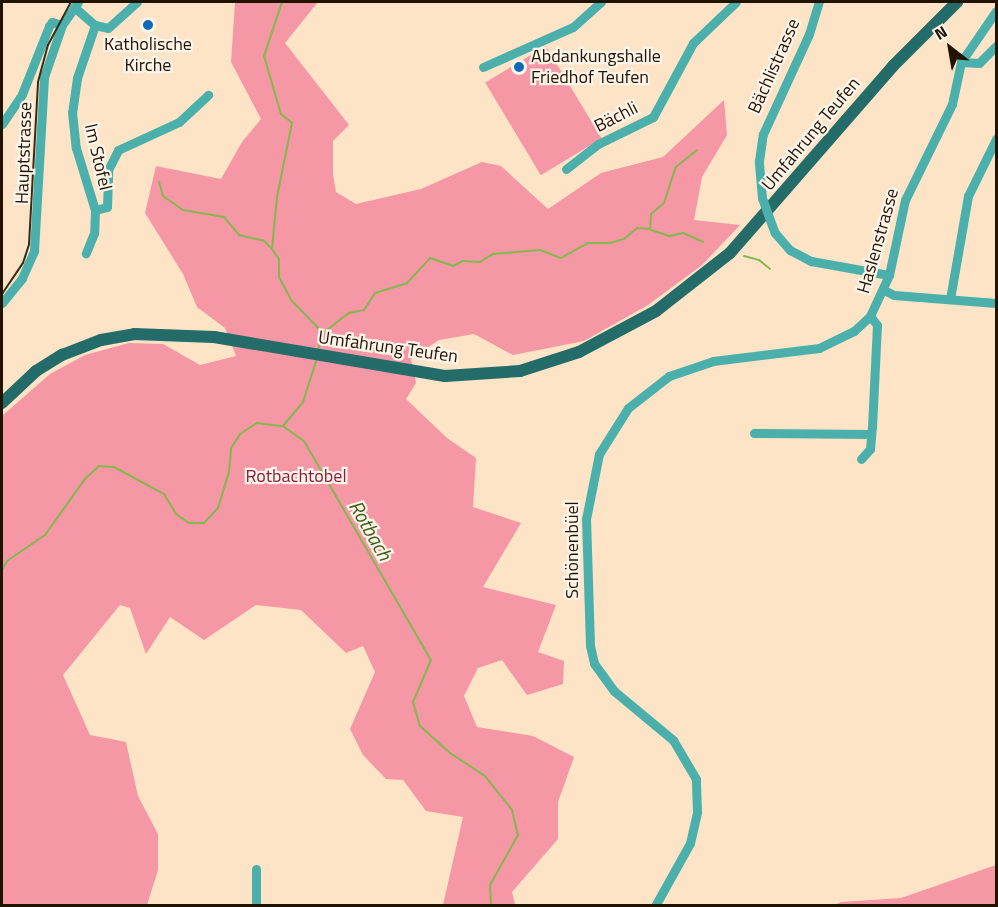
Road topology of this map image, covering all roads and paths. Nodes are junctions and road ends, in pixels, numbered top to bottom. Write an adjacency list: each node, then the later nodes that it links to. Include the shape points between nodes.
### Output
1 (137, 2): 11 (street, via 108,27)
2 (601, 2): 14 (street, via 573,27)
3 (736, 2): 18 (street, Bächli, via 693,43 653,117 610,136)
4 (819, 2): 21 (street, Bächlistrasse, bridge, via 763,134 759,161 762,198 775,233 790,250 811,261)
5 (957, 2): 9 (main road, Umfahrung Teufen)
6 (968, 2): 9 (main road, Umfahrung Teufen)
7 (76, 4): 10 (street, Hauptstrasse); 11 (street)
8 (996, 11): 13 (street, Haslenstrasse)
9 (942, 18): 28 (main road, Umfahrung Teufen, via 881,79 746,237 682,293 627,328 557,360 511,372 463,377 411,372 194,335 134,334 88,344 36,371)
10 (62, 25): 16 (street, via 52,22 49,26 22,94); 24 (street, Hauptstrasse, via 43,83 34,247 22,278)
11 (95, 25): 19 (street, Im Stofel, via 77,78 72,112 76,148)
12 (996, 46): 13 (street, via 978,63)
13 (961, 62): 21 (street, Haslenstrasse, via 952,104 905,200)
14 (483, 66)
15 (208, 95): 19 (street, via 179,122 118,150 108,170 106,207)
16 (2, 124)
17 (996, 139): 23 (street, via 969,196)
18 (566, 169)
19 (95, 210): 20 (street, Im Stofel, via 94,234)
20 (86, 253)
21 (889, 275): 22 (street, Haslenstrasse)
22 (884, 290): 23 (street, via 894,295); 26 (street, Haslenstrasse)
23 (950, 299): 25 (street)
24 (2, 303)
25 (996, 303)
26 (870, 316): 27 (street, Haslenstrasse, via 854,331 819,348); 30 (street, via 877,325)
27 (732, 357): 34 (street, Schönenbüel, via 677,372 628,408 599,454 588,498 586,550 594,663 614,691 673,740 696,779 697,812 690,843)
28 (2, 403)
29 (754, 433): 30 (street)
30 (871, 434): 31 (street, via 870,449)
31 (861, 459)
32 (256, 869): 33 (street)
33 (256, 906)
34 (655, 906)

